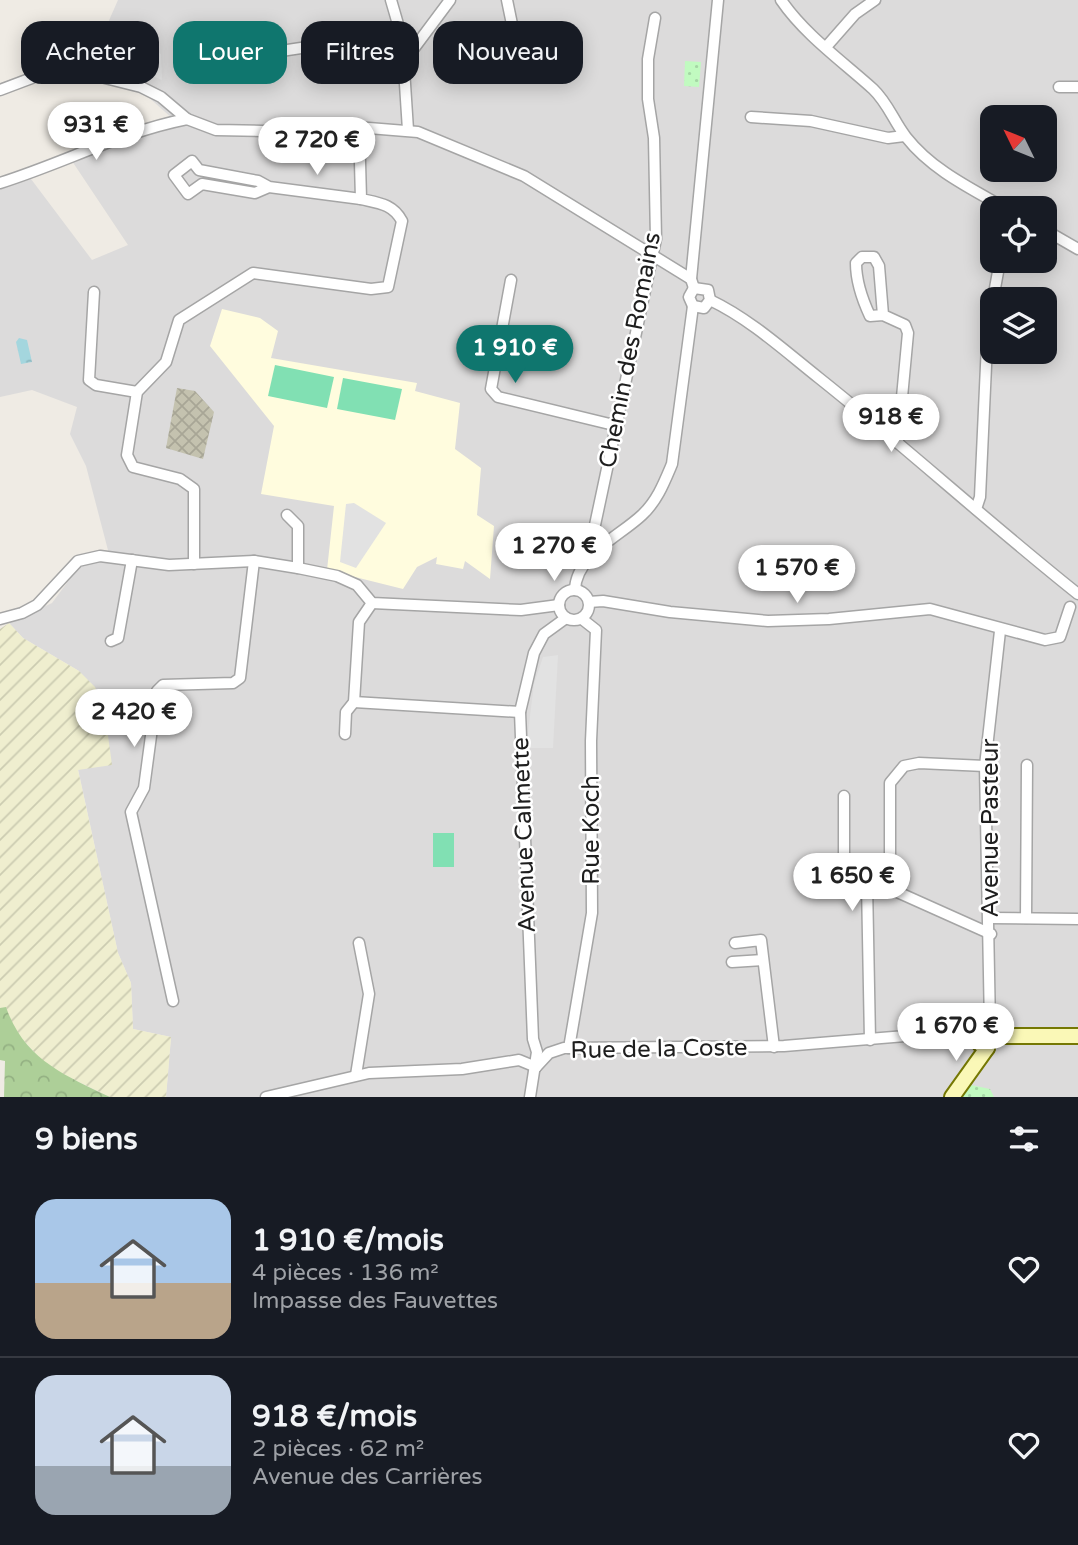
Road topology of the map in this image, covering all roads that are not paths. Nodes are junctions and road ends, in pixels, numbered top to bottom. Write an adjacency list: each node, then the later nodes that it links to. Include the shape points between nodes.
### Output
1 (391, 0): 8 (street)
2 (450, 0): 10 (street)
3 (507, 0): 9 (street)
4 (718, 0): 29 (street)
5 (781, 0): 11 (street)
6 (875, 0): 11 (street, via 855,14)
7 (655, 18): 27 (street, Chemin des Romains, via 648,59 654,151)
8 (397, 21)
9 (511, 21)
10 (419, 41)
11 (826, 47): 20 (street, via 889,107)
12 (404, 84): 19 (street)
13 (1059, 87): 14 (street)
14 (1078, 87)
15 (0, 90): 17 (street, via 61,67 141,87 161,97)
16 (751, 117): 20 (street, via 811,121 888,138)
17 (187, 120): 18 (street, via 216,130); 21 (street, via 122,135)
18 (359, 126): 19 (street); 24 (street)
19 (408, 130): 27 (street, via 523,176)
20 (904, 136): 23 (street, via 926,159)
21 (0, 183)
22 (269, 187): 22 (street, via 199,170 192,161 174,175 188,194 202,184 255,193); 24 (street)
23 (986, 196)
24 (361, 199): 35 (street, via 394,209 402,221 388,287 371,289 253,273 179,320 166,362)
25 (1057, 237): 26 (street)
26 (1078, 249)
27 (653, 257): 29 (street); 36 (street, Chemin des Romains)
28 (511, 280): 36 (street, via 491,389 498,397)
29 (693, 284): 31 (street, via 708,290); 32 (street, via 689,297)
30 (94, 292): 35 (street, via 89,380)
31 (710, 300): 32 (street, via 704,308); 37 (street, via 772,341)
32 (693, 306): 40 (street, via 671,464 664,483 642,515)
33 (883, 315): 33 (street, via 879,266 874,257 862,257 856,263 856,274 865,306 870,316); 37 (street, via 905,325 908,333)
34 (989, 364): 38 (street, via 981,497)
35 (137, 392): 43 (street, via 127,455 133,467 156,471 194,489)
36 (618, 426): 40 (street, Chemin des Romains, via 595,525)
37 (898, 440): 38 (street)
38 (976, 509): 46 (street)
39 (287, 515): 44 (street, via 298,526)
40 (593, 555): 45 (street, via 580,571)
41 (132, 560): 43 (street); 52 (street, via 100,555 78,561 37,605); 55 (street, via 118,638)
42 (254, 561): 43 (street); 44 (street); 70 (street, via 240,678 233,683 163,685 157,691 144,789 131,812)
43 (194, 564)
44 (298, 568): 48 (street, via 357,585)
45 (575, 590): 47 (street); 49 (street, via 566,593)
46 (1078, 594)
47 (589, 602): 53 (street); 54 (street, via 768,621 930,610)
48 (372, 603): 49 (street, via 521,610); 56 (street, via 359,622)
49 (559, 605): 51 (street)
50 (1070, 607): 54 (street, via 1060,637 1045,640)
51 (566, 618): 53 (street); 57 (street, Avenue Calmette, via 544,634 534,653)
52 (0, 619)
53 (582, 619): 76 (street, Rue Koch, via 596,630 592,913)
54 (1000, 631): 60 (street, Avenue Pasteur)
55 (111, 641)
56 (354, 702): 57 (street); 58 (street, via 346,712)
57 (520, 712): 77 (street, Avenue Calmette)
58 (345, 734)
59 (1027, 765): 63 (street)
60 (985, 766): 62 (street, Avenue Pasteur); 65 (street, via 904,766 890,783 890,881 895,891)
61 (844, 796): 73 (street, via 844,864 867,884)
62 (990, 918): 63 (street); 65 (street, Avenue Pasteur)
63 (1026, 918): 64 (street)
64 (1078, 919)
65 (990, 934): 71 (street, Avenue Pasteur)
66 (359, 943): 78 (street, via 369,994)
67 (735, 943): 68 (street, via 761,940)
68 (763, 960): 69 (street); 75 (street)
69 (732, 962)
70 (173, 1001)
71 (995, 1031): 72 (main road); 74 (main road, via 982,1029)
72 (1078, 1036)
73 (870, 1040): 74 (street, Rue de la Coste, via 954,1032); 75 (street, Rue de la Coste)
74 (982, 1043): 81 (main road)
75 (774, 1047): 76 (street, Rue de la Coste)
76 (569, 1048): 77 (street, Rue de la Coste, via 550,1053)
77 (536, 1067): 78 (street, Rue de la Coste, via 519,1060 461,1069); 80 (street, Avenue Calmette)
78 (356, 1075): 79 (street, Rue de la Coste)
79 (271, 1096)
80 (530, 1097)
81 (952, 1097)

